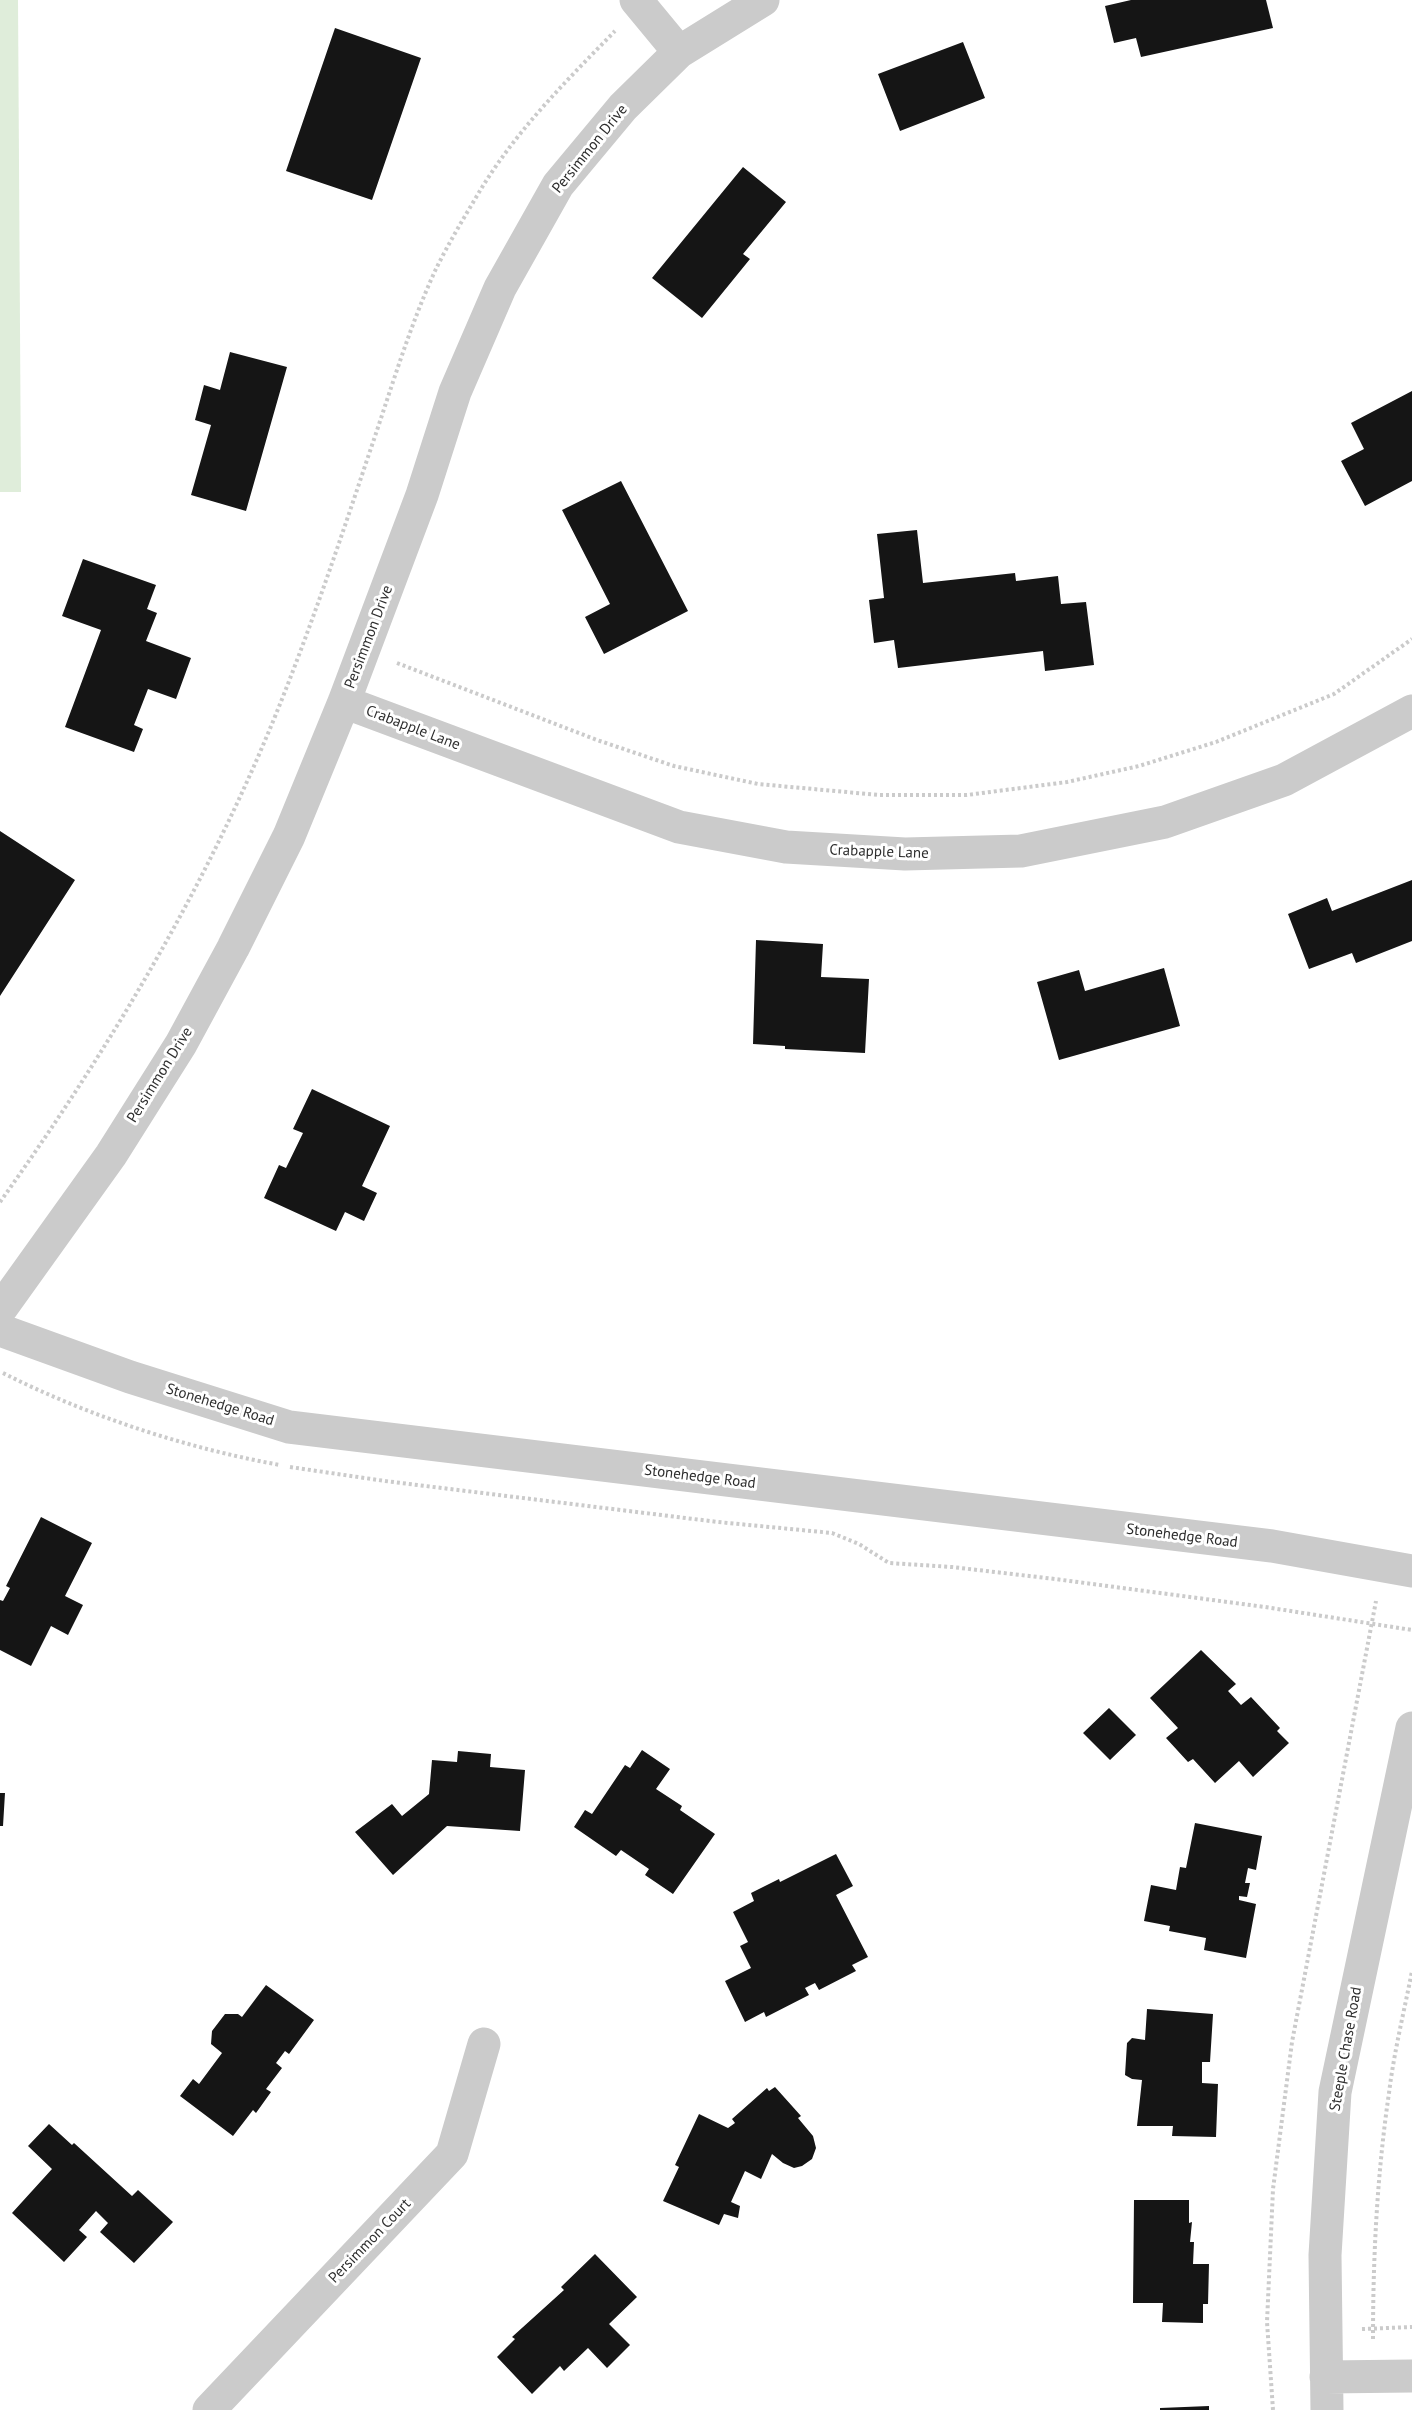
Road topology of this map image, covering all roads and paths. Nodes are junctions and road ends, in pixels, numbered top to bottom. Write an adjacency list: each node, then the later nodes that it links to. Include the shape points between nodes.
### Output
1 (763, 0): 3 (street, Persimmon Drive)
2 (638, 3): 3 (street); 8 (path, via 534,115 482,187 436,271 406,345 283,696 221,839 92,1067)
3 (679, 52): 6 (street, Persimmon Drive, via 623,107 558,184 500,288 454,392 422,495)
4 (1412, 639): 5 (path, via 1334,694 1216,742 1139,766 1067,782 967,795 879,795 758,784 674,766)
5 (387, 659)
6 (344, 702): 7 (street, Crabapple Lane, via 679,827 786,848 905,854 1021,851 1165,822 1284,780); 9 (street, Persimmon Drive, via 289,836 181,1044 111,1155)
7 (1412, 711)
8 (0, 1202)
9 (0, 1310)
10 (0, 1330): 12 (street, Stonehedge Road, via 130,1377 289,1427 1272,1546)
11 (0, 1371): 14 (path, via 104,1417 247,1459 385,1481 832,1533 889,1563 1054,1579)
12 (1412, 1571)
13 (1377, 1594): 14 (path)
14 (1372, 1623): 15 (path); 26 (path, via 1292,2042 1273,2189 1267,2322)
15 (1412, 1630)
16 (1412, 1728): 24 (street, Steeple Chase Road, via 1335,2092 1324,2255)
17 (1412, 1971): 20 (path, via 1389,2092 1380,2168 1374,2234)
18 (484, 2044): 25 (street, Persimmon Court, via 452,2154)
19 (1412, 2327): 20 (path)
20 (1373, 2329): 21 (path); 22 (path)
21 (1353, 2330)
22 (1373, 2340)
23 (1412, 2376): 24 (street)
24 (1326, 2377): 27 (street, Steeple Chase Road)
25 (209, 2410)
26 (1273, 2410)
27 (1327, 2410)

